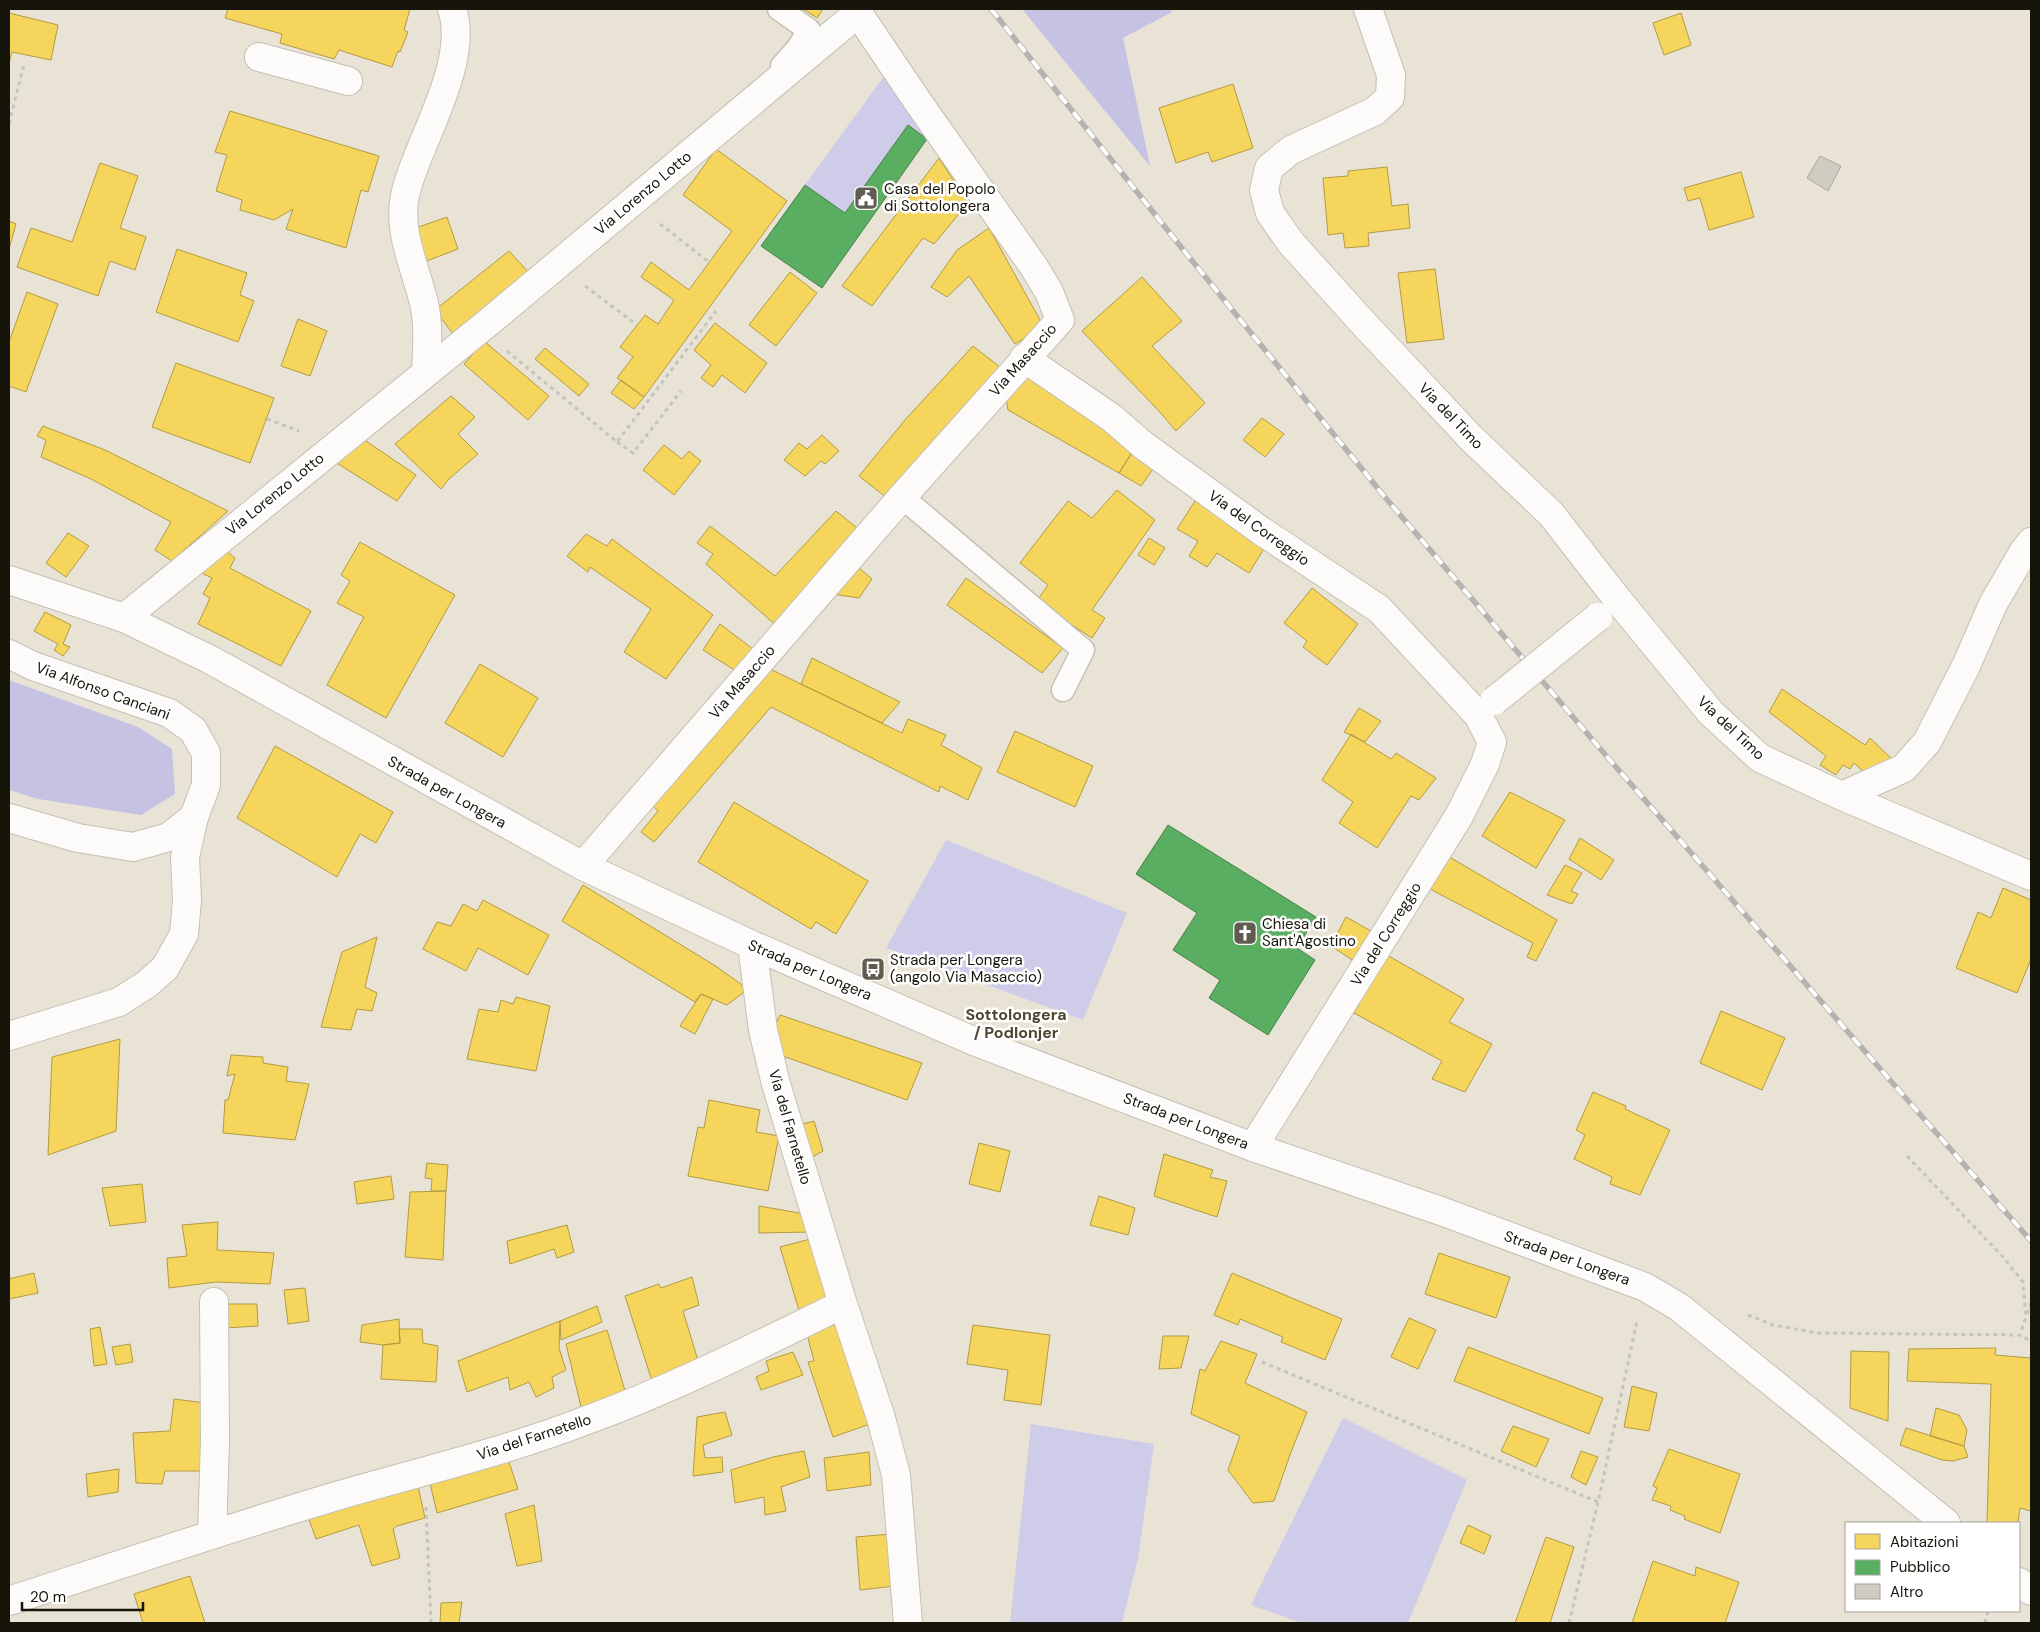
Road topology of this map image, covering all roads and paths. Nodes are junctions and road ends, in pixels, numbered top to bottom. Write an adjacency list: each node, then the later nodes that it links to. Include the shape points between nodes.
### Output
1 (452, 9): 17 (street, via 456,38 450,66 402,209 424,304 428,337)
2 (779, 9): 8 (lane, via 809,30 798,48)
3 (1368, 9): 23 (street, Via del Timo, via 1391,75 1390,97 1374,111 1291,150 1270,168 1264,190 1270,213 1291,243 1366,326 1471,438 1551,514)
4 (858, 12): 8 (street, Via Lorenzo Lotto); 16 (street, Via Masaccio, via 1049,292 1060,320)
5 (259, 57): 7 (street)
6 (24, 64): 9 (path)
7 (348, 81)
8 (754, 99): 10 (street, Via Lorenzo Lotto)
9 (9, 124)
10 (631, 202): 11 (path); 12 (street, Via Lorenzo Lotto)
11 (710, 262)
12 (556, 265): 14 (path); 15 (street, Via Lorenzo Lotto)
13 (716, 311): 19 (path)
14 (637, 325)
15 (480, 329): 17 (street, Via Lorenzo Lotto); 19 (path)
16 (1024, 358): 20 (street, Via Masaccio); 27 (street, Via del Correggio, via 1112,418 1143,445 1260,530 1379,610)
17 (426, 371): 24 (street, Via Lorenzo Lotto)
18 (681, 391): 19 (path, via 633,454)
19 (617, 442)
20 (902, 497): 26 (lane, via 1084,650); 31 (street, Via Masaccio)
21 (2031, 542): 28 (street, via 1993,604 1927,742 1904,768)
22 (9, 580): 24 (street, Strada per Longera)
23 (1608, 609): 27 (street, bridge); 28 (street, Via del Timo, via 1760,758)
24 (124, 618): 31 (street, Strada per Longera, via 209,660)
25 (9, 654): 29 (street, Via Alfonso Canciani, via 32,666 169,713 193,730 206,753 206,785)
26 (1063, 690)
27 (1486, 708): 35 (street, Via del Correggio, via 1492,742 1486,764 1468,798)
28 (1842, 796): 32 (street, Via del Timo)
29 (194, 817): 30 (street, via 169,837 133,847 78,838); 34 (street, Via Alfonso Canciani, via 185,857 187,900 184,934 165,968 119,1002)
30 (9, 818)
31 (582, 866): 33 (street, Strada per Longera)
32 (2031, 876)
33 (752, 946): 35 (street, Strada per Longera, via 976,1042); 40 (street, Via del Farnetello, via 764,1030 776,1084)
34 (9, 1036)
35 (1253, 1147): 37 (street, Strada per Longera, via 1441,1211)
36 (1907, 1156): 42 (path, via 2003,1257 2022,1282)
37 (1645, 1287): 47 (path, Strada per Longera); 48 (street, Strada per Longera, via 1679,1307)
38 (214, 1302): 49 (street, via 216,1441)
39 (2031, 1303): 42 (path)
40 (843, 1304): 46 (street, Via del Farnetello, via 692,1378 588,1420); 54 (street, Via del Farnetello, via 881,1418 896,1475)
41 (1746, 1314): 43 (path, via 1773,1325 1818,1333)
42 (2026, 1317): 43 (path)
43 (2020, 1335): 44 (path)
44 (2031, 1341)
45 (1262, 1362): 47 (path)
46 (424, 1472): 49 (street, Via del Farnetello); 53 (path)
47 (1598, 1502): 55 (path, Strada per Longera)
48 (1945, 1522)
49 (212, 1535): 52 (street, Via del Farnetello)
50 (2020, 1583): 51 (street)
51 (2031, 1591)
52 (9, 1601)
53 (431, 1623)
54 (908, 1623)
55 (1569, 1623)

